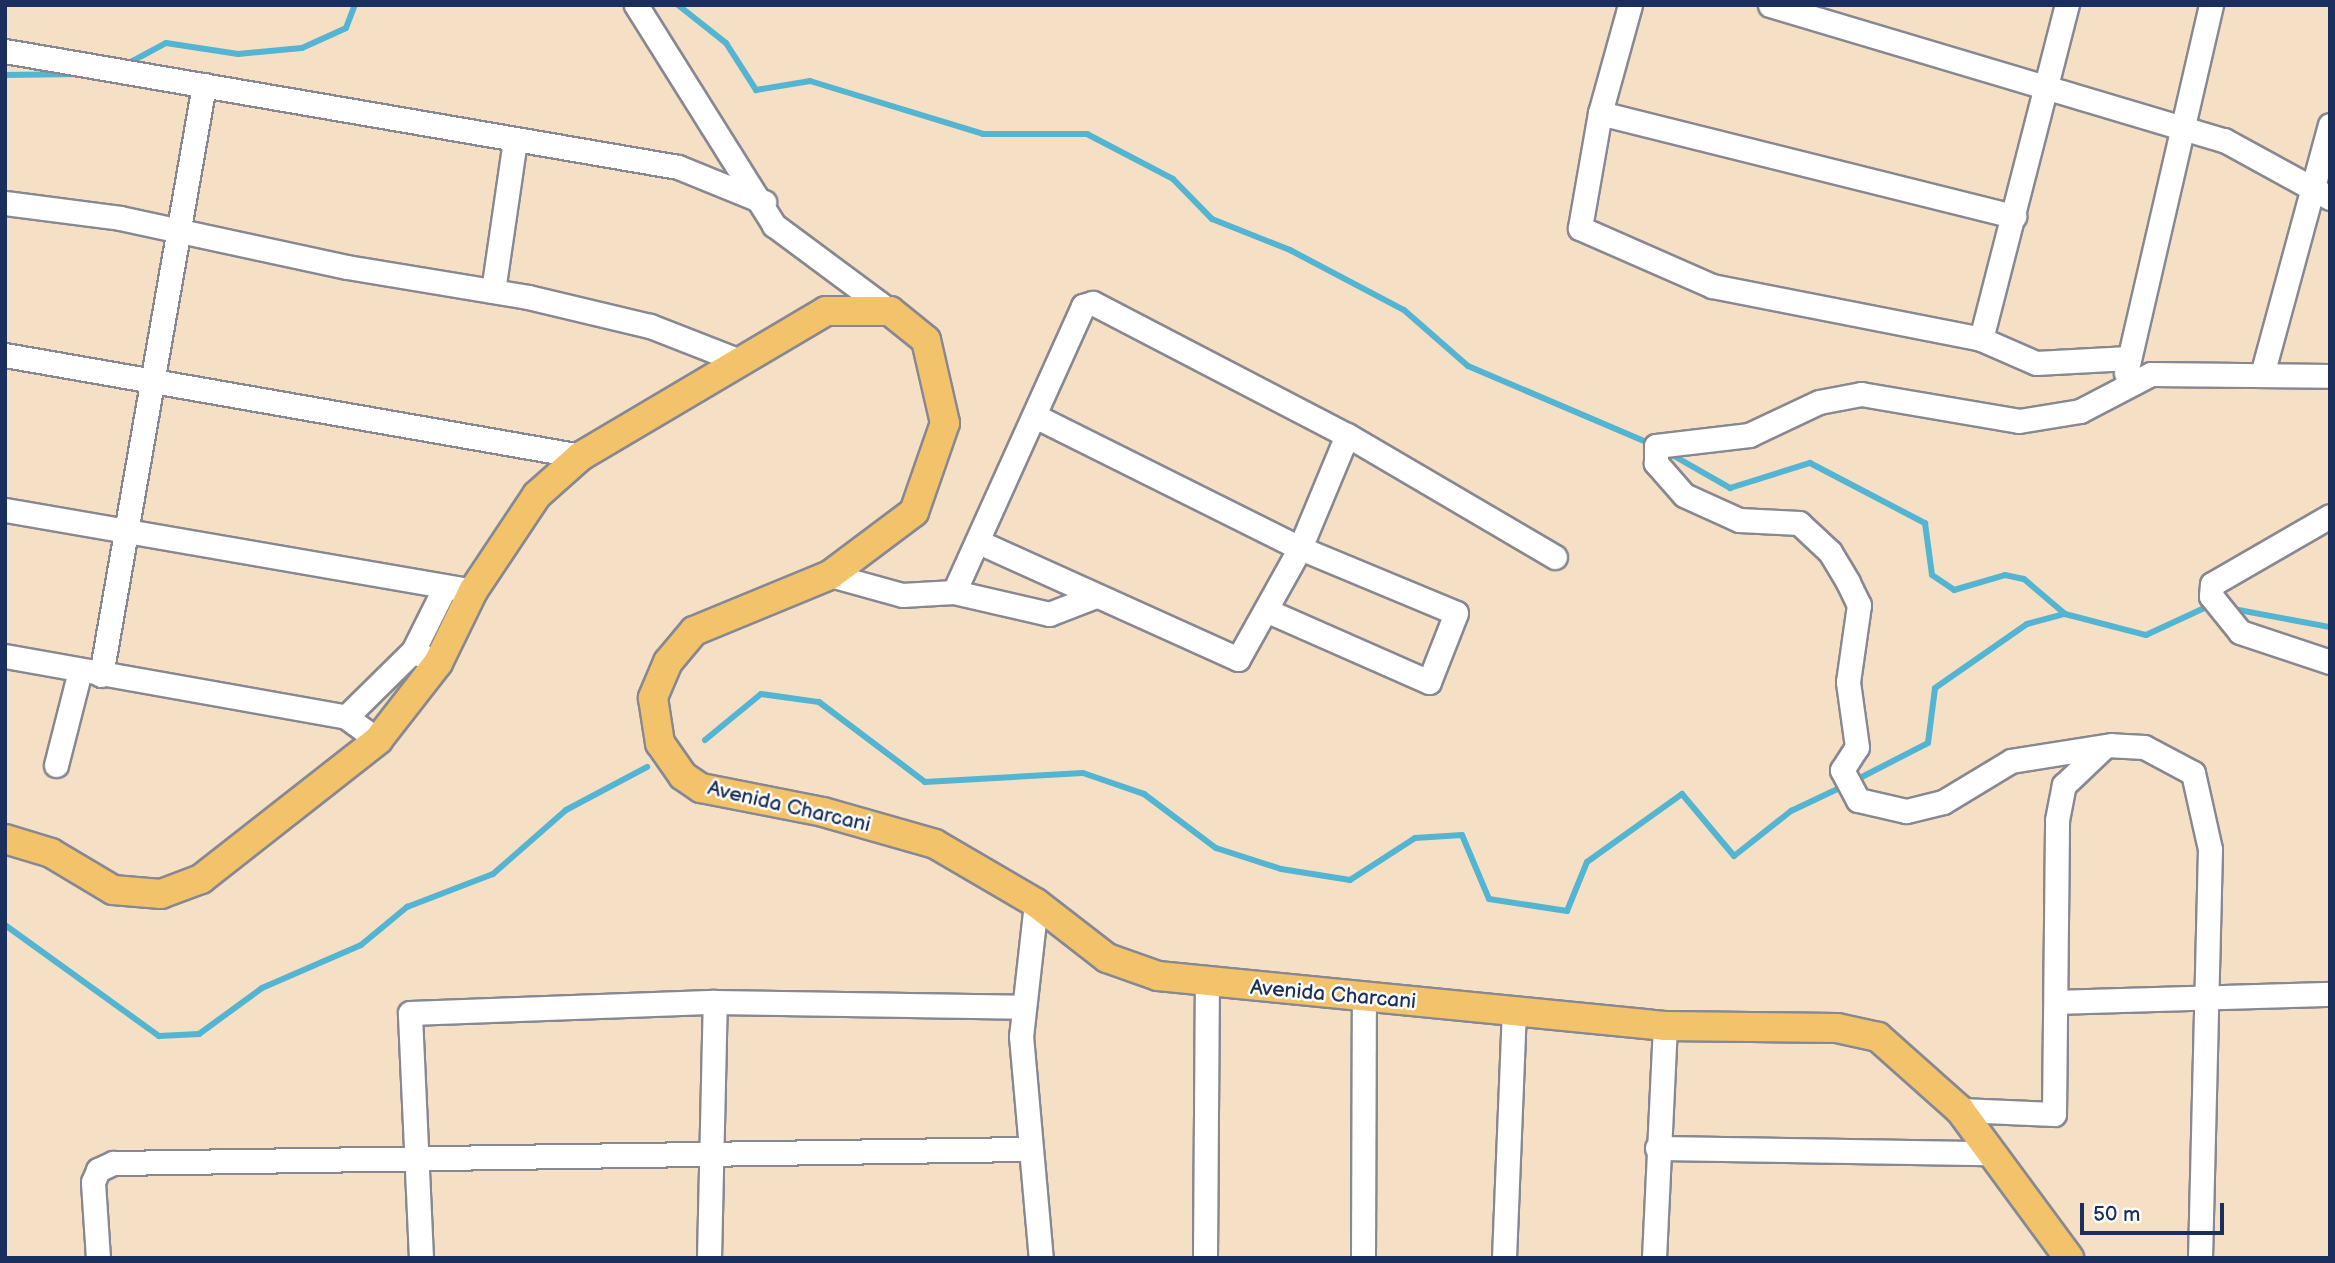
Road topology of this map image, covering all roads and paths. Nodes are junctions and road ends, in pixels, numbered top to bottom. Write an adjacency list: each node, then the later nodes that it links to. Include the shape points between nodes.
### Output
1 (636, 5): 14 (street)
2 (1630, 5): 9 (street)
3 (1770, 5): 8 (street)
4 (2067, 5): 8 (street)
5 (2211, 5): 11 (street)
6 (5, 51): 7 (street)
7 (204, 85): 12 (street); 17 (street)
8 (2048, 88): 11 (street); 16 (street)
9 (1600, 113): 16 (street); 20 (street, via 1577,220 1588,234 1713,286)
10 (2330, 125): 13 (street)
11 (2184, 128): 13 (street, via 2224,140); 22 (street)
12 (515, 140): 14 (street, via 678,167); 18 (street)
13 (2322, 194): 24 (street)
14 (764, 202): 19 (street, via 774,225)
15 (5, 203): 17 (street)
16 (2014, 216): 20 (street)
17 (177, 230): 18 (street); 26 (street)
18 (494, 291): 23 (street, via 650,326)
19 (890, 311): 23 (main road, via 826,312); 37 (main road, Avenida Charcani, via 926,340 945,423 914,512)
20 (1981, 339): 22 (street, via 2036,363)
21 (5, 355): 26 (street)
22 (2129, 358): 27 (street)
23 (737, 360): 30 (main road)
24 (2263, 371): 25 (street); 27 (street, via 2151,374)
25 (2330, 376)
26 (155, 380): 30 (street); 33 (street)
27 (2124, 387): 49 (street, via 2080,411 2019,421 1861,394 1819,402 1749,435 1656,446 1656,463 1684,495 1738,520 1799,523 1830,552 1848,582 1859,605 1848,682 1857,747 1842,770 1858,800 1906,811 1943,802 2011,761)
28 (1035, 416): 29 (street, via 1083,306 1093,303); 34 (street); 35 (street)
29 (1347, 435): 35 (street); 36 (street)
30 (581, 456): 39 (main road, via 537,495)
31 (5, 510): 33 (street)
32 (2330, 516): 45 (street, via 2212,584 2211,596 2240,632)
33 (130, 531): 38 (street); 46 (street)
34 (981, 542): 40 (street); 41 (street)
35 (1300, 548): 42 (street); 42 (street, via 1455,613 1429,682)
36 (1555, 557)
37 (830, 575): 40 (street, via 902,595); 52 (main road, Avenida Charcani, via 694,631 668,662 653,698 660,743 683,776 701,788 823,812 936,844)
38 (445, 587): 39 (street); 44 (street)
39 (473, 591): 44 (main road)
40 (954, 592): 41 (street, via 1049,614)
41 (1096, 596): 42 (street, via 1232,659 1243,654)
42 (1266, 610)
43 (5, 656): 46 (street)
44 (425, 657): 47 (street); 48 (main road)
45 (2330, 662)
46 (91, 673): 47 (street); 50 (street)
47 (346, 717): 48 (street)
48 (378, 740): 51 (main road, via 201,879 161,894 113,890 51,853)
49 (2105, 746): 54 (street, via 2144,747 2173,757 2193,773 2201,792 2210,849); 58 (street, via 2064,785 2057,820)
50 (56, 765)
51 (5, 839)
52 (1036, 903): 53 (main road, Avenida Charcani, via 1107,958); 59 (street)
53 (1207, 985): 56 (main road, Avenida Charcani); 72 (street)
54 (2205, 993): 55 (street); 58 (street); 77 (street)
55 (2330, 994)
56 (1364, 997): 60 (main road, Avenida Charcani); 73 (street)
57 (715, 1002): 59 (street); 65 (street); 67 (street, via 410,1013)
58 (2057, 1002): 62 (street, via 2054,1114)
59 (1022, 1007): 64 (street)
60 (1514, 1011): 61 (main road, Avenida Charcani); 74 (street)
61 (1665, 1026): 62 (main road, Avenida Charcani, via 1837,1028 1878,1037); 63 (street)
62 (1960, 1110): 66 (main road, Avenida Charcani)
63 (1657, 1148): 66 (street); 75 (street)
64 (1028, 1149): 65 (street); 71 (street)
65 (708, 1153): 67 (street); 70 (street)
66 (1993, 1153): 76 (main road, Avenida Charcani)
67 (417, 1157): 68 (street, via 113,1163 99,1170 93,1182); 69 (street)
68 (98, 1258)
69 (421, 1258)
70 (709, 1258)
71 (1041, 1258)
72 (1205, 1258)
73 (1363, 1258)
74 (1504, 1258)
75 (1654, 1258)
76 (2069, 1258)
77 (2200, 1258)

